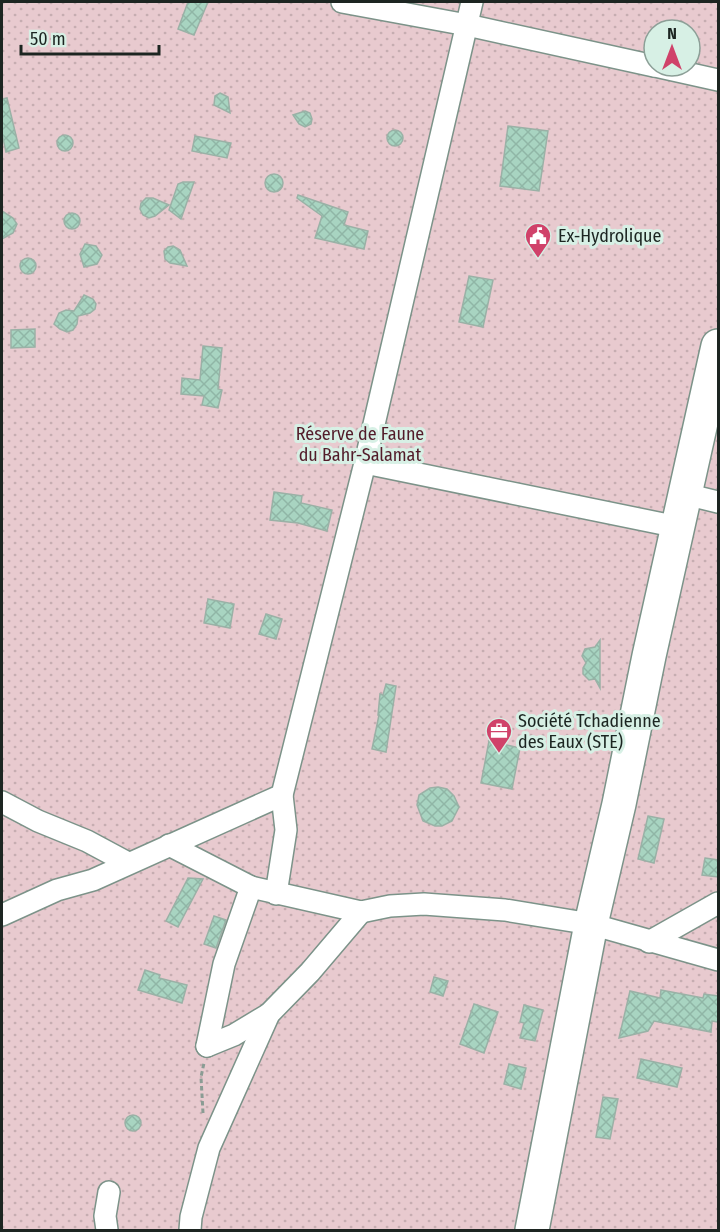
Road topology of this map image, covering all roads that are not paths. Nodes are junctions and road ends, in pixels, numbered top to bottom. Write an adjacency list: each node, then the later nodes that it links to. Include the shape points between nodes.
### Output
1 (342, 2): 3 (street)
2 (472, 2): 3 (street)
3 (467, 25): 4 (street); 8 (street)
4 (642, 63)
5 (702, 76): 6 (street)
6 (718, 80)
7 (718, 346): 9 (main road)
8 (365, 463): 11 (street); 12 (street)
9 (685, 494): 10 (street); 11 (main road)
10 (718, 502)
11 (678, 527): 21 (main road)
12 (282, 795): 14 (street); 17 (street, via 286,830)
13 (2, 802): 15 (street)
14 (169, 845): 15 (street); 16 (street)
15 (128, 863): 20 (street)
16 (251, 887): 17 (street); 24 (street, via 224,964 207,1046)
17 (276, 894): 19 (street)
18 (718, 903): 22 (street)
19 (361, 912): 21 (street, via 424,904 505,910); 24 (street)
20 (2, 915)
21 (591, 924): 22 (street); 28 (main road)
22 (649, 942): 23 (street)
23 (718, 960)
24 (269, 1014): 27 (street, via 209,1148)
25 (109, 1192): 26 (street)
26 (107, 1230)
27 (190, 1230)
28 (532, 1230)

